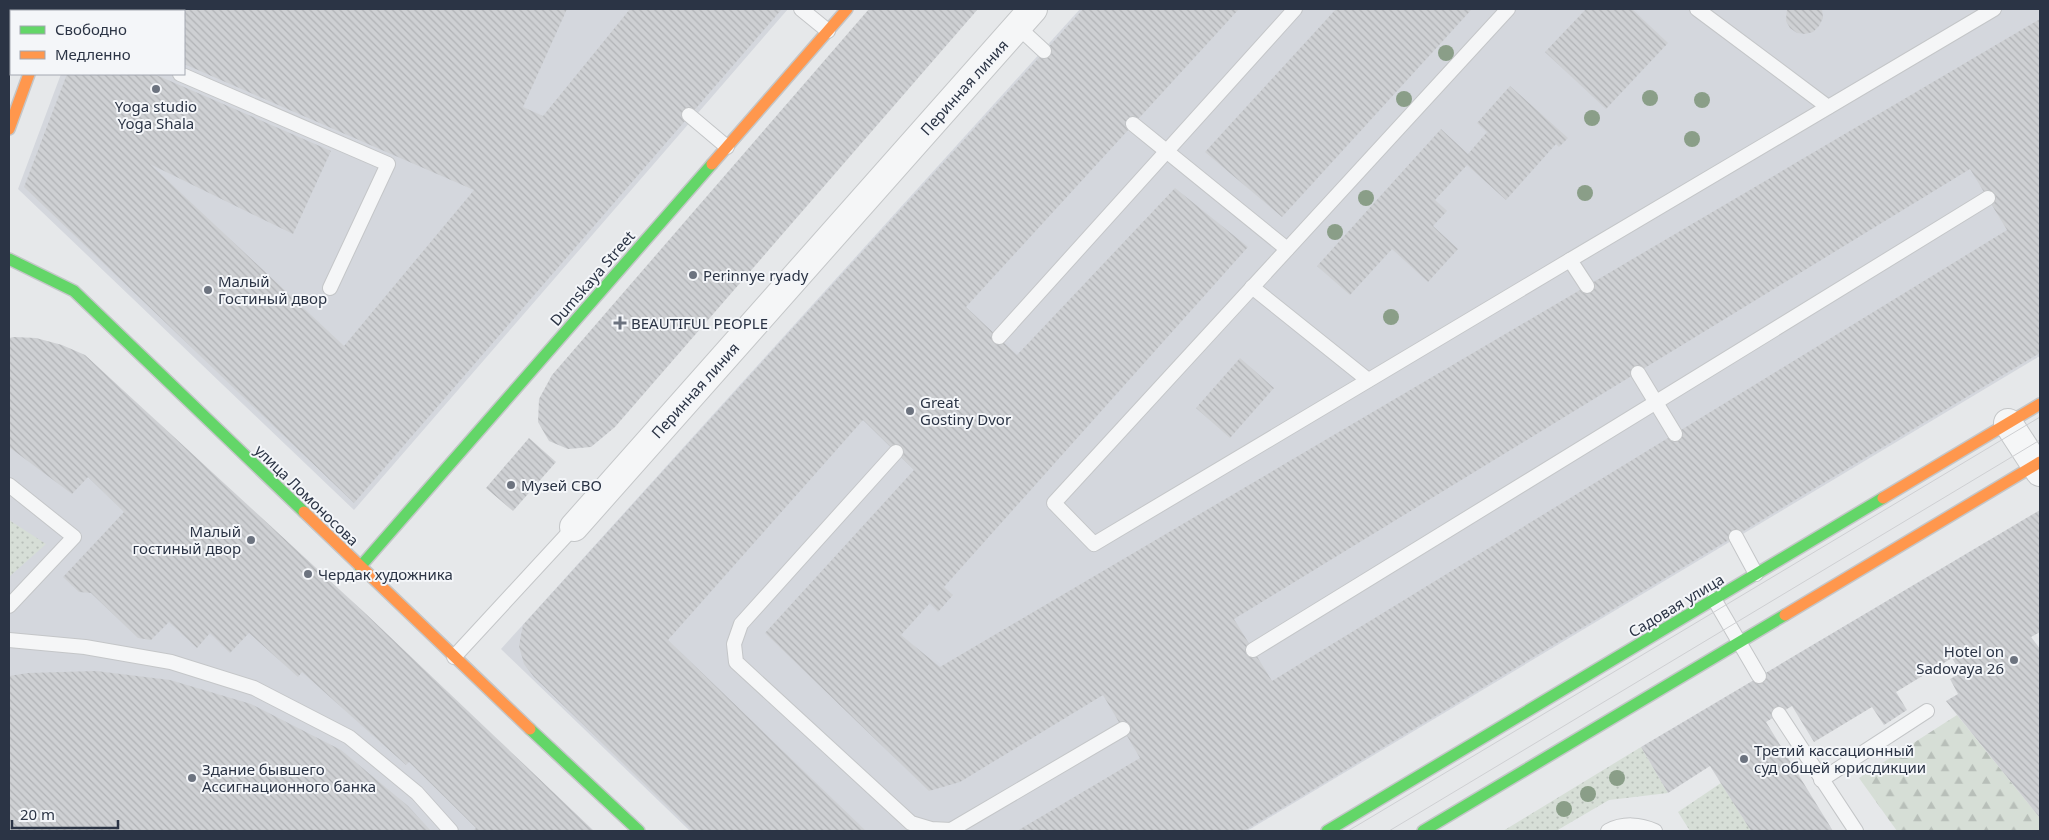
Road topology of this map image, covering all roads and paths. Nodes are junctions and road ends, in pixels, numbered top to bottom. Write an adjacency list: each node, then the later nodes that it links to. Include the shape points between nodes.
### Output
1 (801, 9): 8 (lane)
2 (847, 9): 8 (street, Dumskaya Street)
3 (1295, 9): 17 (lane)
4 (1508, 9): 19 (lane)
5 (1697, 9): 12 (lane)
6 (1994, 9): 12 (lane)
7 (1025, 18): 9 (lane); 35 (street, Перинная линия)
8 (828, 31): 16 (street, Dumskaya Street)
9 (1044, 51)
10 (30, 75): 15 (street)
11 (182, 75): 24 (lane, via 388,164)
12 (1828, 107): 21 (lane)
13 (689, 115): 16 (lane)
14 (1133, 124): 17 (lane)
15 (9, 129)
16 (727, 147): 37 (street, Dumskaya Street)
17 (1167, 151): 19 (lane); 25 (lane)
18 (1988, 198): 28 (lane)
19 (1287, 249): 23 (lane)
20 (9, 259): 37 (street, улица Ломоносова, via 74,291)
21 (1570, 260): 22 (lane); 27 (lane)
22 (1587, 286)
23 (1252, 287): 27 (lane); 27 (lane, via 1054,503 1094,544)
24 (330, 288)
25 (999, 338)
26 (1638, 373): 28 (lane)
27 (1368, 380)
28 (1656, 403): 31 (lane); 43 (lane)
29 (2040, 404): 30 (street, Садовая улица)
30 (2008, 423): 33 (street); 38 (street, Садовая улица)
31 (1675, 434)
32 (896, 452): 48 (lane, via 741,624 734,644 736,662 912,823 931,830 951,830)
33 (2038, 466): 42 (street)
34 (9, 485): 40 (lane, via 74,537)
35 (574, 527): 44 (lane, Перинная линия)
36 (1736, 537): 38 (lane)
37 (360, 567): 44 (street, улица Ломоносова)
38 (1756, 574): 39 (street, Садовая улица)
39 (1714, 599): 42 (lane); 50 (street, Садовая улица)
40 (9, 606)
41 (9, 640): 51 (lane, via 85,647 171,662 254,688 349,737 417,793)
42 (1739, 642): 45 (lane); 53 (street)
43 (1253, 650)
44 (454, 657): 52 (street, улица Ломоносова)
45 (1759, 676)
46 (1927, 711): 49 (lane)
47 (1779, 714): 49 (lane)
48 (1123, 729)
49 (1821, 780): 56 (lane)
50 (1332, 830)
51 (451, 831)
52 (639, 831)
53 (1423, 831)
54 (1608, 831): 55 (lane, via 1636,826)
55 (1655, 831)
56 (1856, 831)

